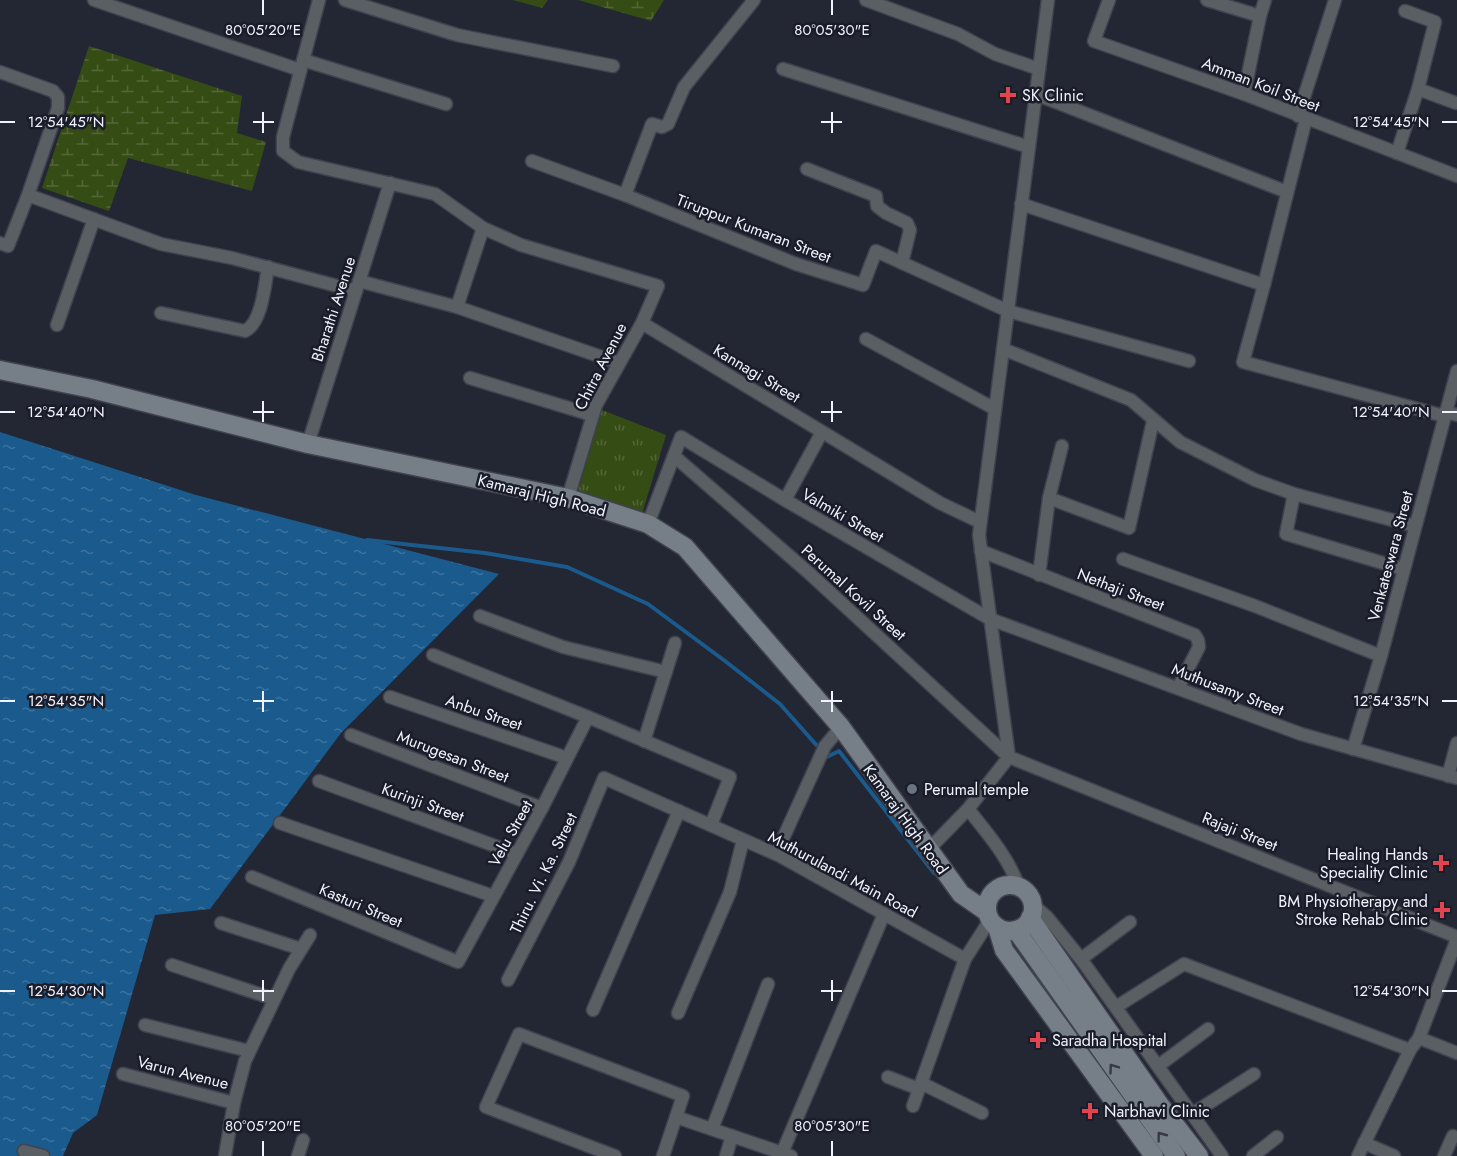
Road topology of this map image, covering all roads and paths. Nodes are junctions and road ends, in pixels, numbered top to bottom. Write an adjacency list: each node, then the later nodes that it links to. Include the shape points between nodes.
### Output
1 (94, 0): 13 (street)
2 (319, 0): 13 (street)
3 (345, 0): 14 (street, via 457,35)
4 (754, 0): 32 (street, via 684,87 668,124 652,124)
5 (866, 0): 16 (street)
6 (1108, 0): 20 (street, Amman Koil Street, via 1094,41)
7 (1208, 0): 12 (street)
8 (1265, 0): 12 (street)
9 (1335, 0): 23 (street)
10 (1046, 1): 16 (street)
11 (1405, 11): 18 (street, via 1435,22)
12 (1260, 16): 20 (street)
13 (302, 65): 22 (street); 29 (street, via 283,137 283,151 298,162)
14 (613, 66)
15 (783, 69): 24 (street)
16 (1039, 69): 19 (street)
17 (0, 72): 31 (street, via 53,91 58,97 58,108)
18 (1418, 89): 21 (street); 25 (street)
19 (1035, 94): 24 (street); 30 (street)
20 (1244, 94): 23 (street, Amman Koil Street)
21 (1456, 103)
22 (446, 104)
23 (1302, 117): 25 (street, Amman Koil Street); 30 (street)
24 (1029, 147): 33 (street)
25 (1397, 153): 28 (street, Amman Koil Street)
26 (532, 161): 32 (street, Tiruppur Kumaran Street)
27 (807, 169): 37 (street, via 876,196 877,206 907,224)
28 (1457, 176)
29 (390, 183): 35 (street, via 435,194); 40 (street, Bharathi Avenue)
30 (1287, 192): 39 (street)
31 (28, 195): 34 (street); 36 (street, via 8,246)
32 (625, 195): 37 (street, Tiruppur Kumaran Street, via 796,264 863,285 876,251)
33 (1021, 204): 39 (street); 42 (street)
34 (94, 219): 38 (street, via 161,244); 45 (street)
35 (483, 228): 41 (street); 44 (street, Chitra Avenue, via 521,244 658,286)
36 (0, 243)
37 (902, 263): 42 (street, Tiruppur Kumaran Street)
38 (268, 267): 40 (street); 43 (street, via 257,318 245,331)
39 (1264, 285): 54 (street, via 1243,362)
40 (358, 286): 41 (street); 58 (street, Bharathi Avenue)
41 (457, 307): 49 (street)
42 (1008, 311): 47 (street); 48 (street, Tiruppur Kumaran Street)
43 (161, 312)
44 (642, 323): 49 (street, Chitra Avenue); 57 (street, Kannagi Street)
45 (57, 326)
46 (866, 339): 53 (street)
47 (1003, 349): 53 (street); 56 (street, via 1131,400)
48 (1189, 361)
49 (619, 363): 55 (street, Chitra Avenue)
50 (0, 370): 58 (street, Kamaraj High Road, via 92,389)
51 (1457, 371): 54 (street, Venkateswara Street)
52 (470, 378): 55 (street)
53 (995, 409): 65 (street)
54 (1449, 414): 67 (street, Venkateswara Street)
55 (592, 415): 62 (street, Chitra Avenue)
56 (1153, 421): 61 (street, via 1180,442 1255,480); 63 (street, via 1129,528)
57 (822, 432): 64 (street); 65 (street, Kannagi Street, via 940,503)
58 (308, 444): 62 (street, Kamaraj High Road)
59 (1062, 446): 63 (street)
60 (674, 456): 64 (street, Valmiki Street, via 681,437); 66 (street); 86 (street, Perumal Kovil Street, via 809,573)
61 (1294, 494): 67 (street); 70 (street, via 1286,534)
62 (568, 498): 66 (street, Kamaraj High Road)
63 (1049, 498): 71 (street)
64 (784, 500): 73 (street, Valmiki Street)
65 (981, 522): 68 (street)
66 (648, 524): 81 (street, Kamaraj High Road, via 685,547)
67 (1415, 526): 70 (street, Venkateswara Street)
68 (981, 550): 71 (street, Nethaji Street); 73 (street)
69 (1123, 559): 76 (street)
70 (1403, 569): 76 (street, Venkateswara Street)
71 (1039, 574): 78 (street, Nethaji Street, via 1195,635 1199,647)
72 (480, 616): 77 (street, via 563,647)
73 (990, 619): 78 (street, Muthusamy Street); 86 (street)
74 (675, 643): 77 (street)
75 (433, 655): 80 (street)
76 (1381, 656): 85 (street, Venkateswara Street)
77 (666, 672): 83 (street)
78 (1178, 688): 85 (street, Muthusamy Street, via 1300,734)
79 (390, 697): 87 (street, Anbu Street)
80 (588, 717): 83 (street); 87 (street, Velu Street)
81 (841, 726): 98 (street, via 822,752); 99 (street, Kamaraj High Road)
82 (351, 735): 91 (street, Murugesan Street)
83 (644, 741): 95 (street, via 730,777)
84 (1457, 743): 88 (street)
85 (1353, 749): 88 (street, Muthusamy Street)
86 (1009, 757): 92 (street); 109 (street, Rajaji Street)
87 (567, 758): 91 (street, Velu Street)
88 (1453, 777)
89 (604, 778): 93 (street, Muthurulandi Main Road); 115 (street, Thiru. Vi. Ka. Street, via 569,862)
90 (319, 780): 97 (street, Kurinji Street)
91 (542, 808): 97 (street, Velu Street)
92 (968, 809): 99 (street); 101 (street, via 1007,860)
93 (679, 811): 95 (street, Muthurulandi Main Road); 119 (street)
94 (280, 823): 102 (street)
95 (711, 825): 96 (street, Muthurulandi Main Road)
96 (743, 840): 98 (street, Muthurulandi Main Road); 120 (street, via 730,892)
97 (517, 854): 102 (street, Velu Street)
98 (776, 854): 103 (street, Muthurulandi Main Road)
99 (936, 861): 105 (street, Kamaraj High Road, via 961,894)
100 (252, 877): 113 (street, Kasturi Street)
101 (1019, 887): 104 (street, via 1028,894); 105 (street, via 1007,885 994,891 989,897)
102 (493, 896): 113 (street, Velu Street)
103 (884, 914): 111 (street, Muthurulandi Main Road); 145 (street)
104 (1026, 918): 105 (street, via 1009,931); 112 (street, via 1047,917); 134 (street)
105 (991, 920): 111 (street); 152 (street, via 1004,950)
106 (1130, 922): 112 (street)
107 (221, 923): 110 (street)
108 (310, 935): 110 (street)
109 (1457, 938): 123 (street)
110 (301, 949): 117 (street)
111 (965, 959): 131 (street)
112 (1081, 959): 118 (street)
113 (458, 963)
114 (172, 965): 117 (street)
115 (508, 980)
116 (768, 984): 138 (street)
117 (274, 999): 125 (street)
118 (1116, 1007): 124 (street, via 1184,964); 127 (street)
119 (593, 1010)
120 (678, 1012)
121 (145, 1025): 125 (street)
122 (1209, 1029): 127 (street)
123 (1419, 1038): 124 (street); 126 (street)
124 (1410, 1050): 143 (street)
125 (249, 1051): 132 (street)
126 (1457, 1053)
127 (1158, 1066): 136 (street)
128 (123, 1074): 132 (street, Varun Avenue)
129 (1254, 1074): 136 (street)
130 (888, 1077): 131 (street)
131 (920, 1086): 133 (street); 135 (street)
132 (234, 1103): 147 (street)
133 (913, 1106)
134 (1154, 1111): 153 (street, one-way to 134); 154 (street)
135 (982, 1113)
136 (1192, 1114): 155 (street)
137 (676, 1117): 138 (street); 149 (street, via 683,1096 519,1034 486,1107); 150 (street)
138 (712, 1129): 139 (street)
139 (732, 1136): 145 (street); 151 (street)
140 (1454, 1136): 159 (street)
141 (1277, 1137): 156 (street)
142 (303, 1140): 148 (street)
143 (1364, 1143): 157 (street); 158 (street)
144 (24, 1151): 146 (street)
145 (786, 1154)
146 (43, 1156)
147 (225, 1156)
148 (298, 1156)
149 (615, 1156)
150 (663, 1156)
151 (726, 1156)
152 (1154, 1156)
153 (1176, 1156)
154 (1199, 1156)
155 (1222, 1156)
156 (1253, 1156)
157 (1358, 1156)
158 (1394, 1156)
159 (1444, 1156)

